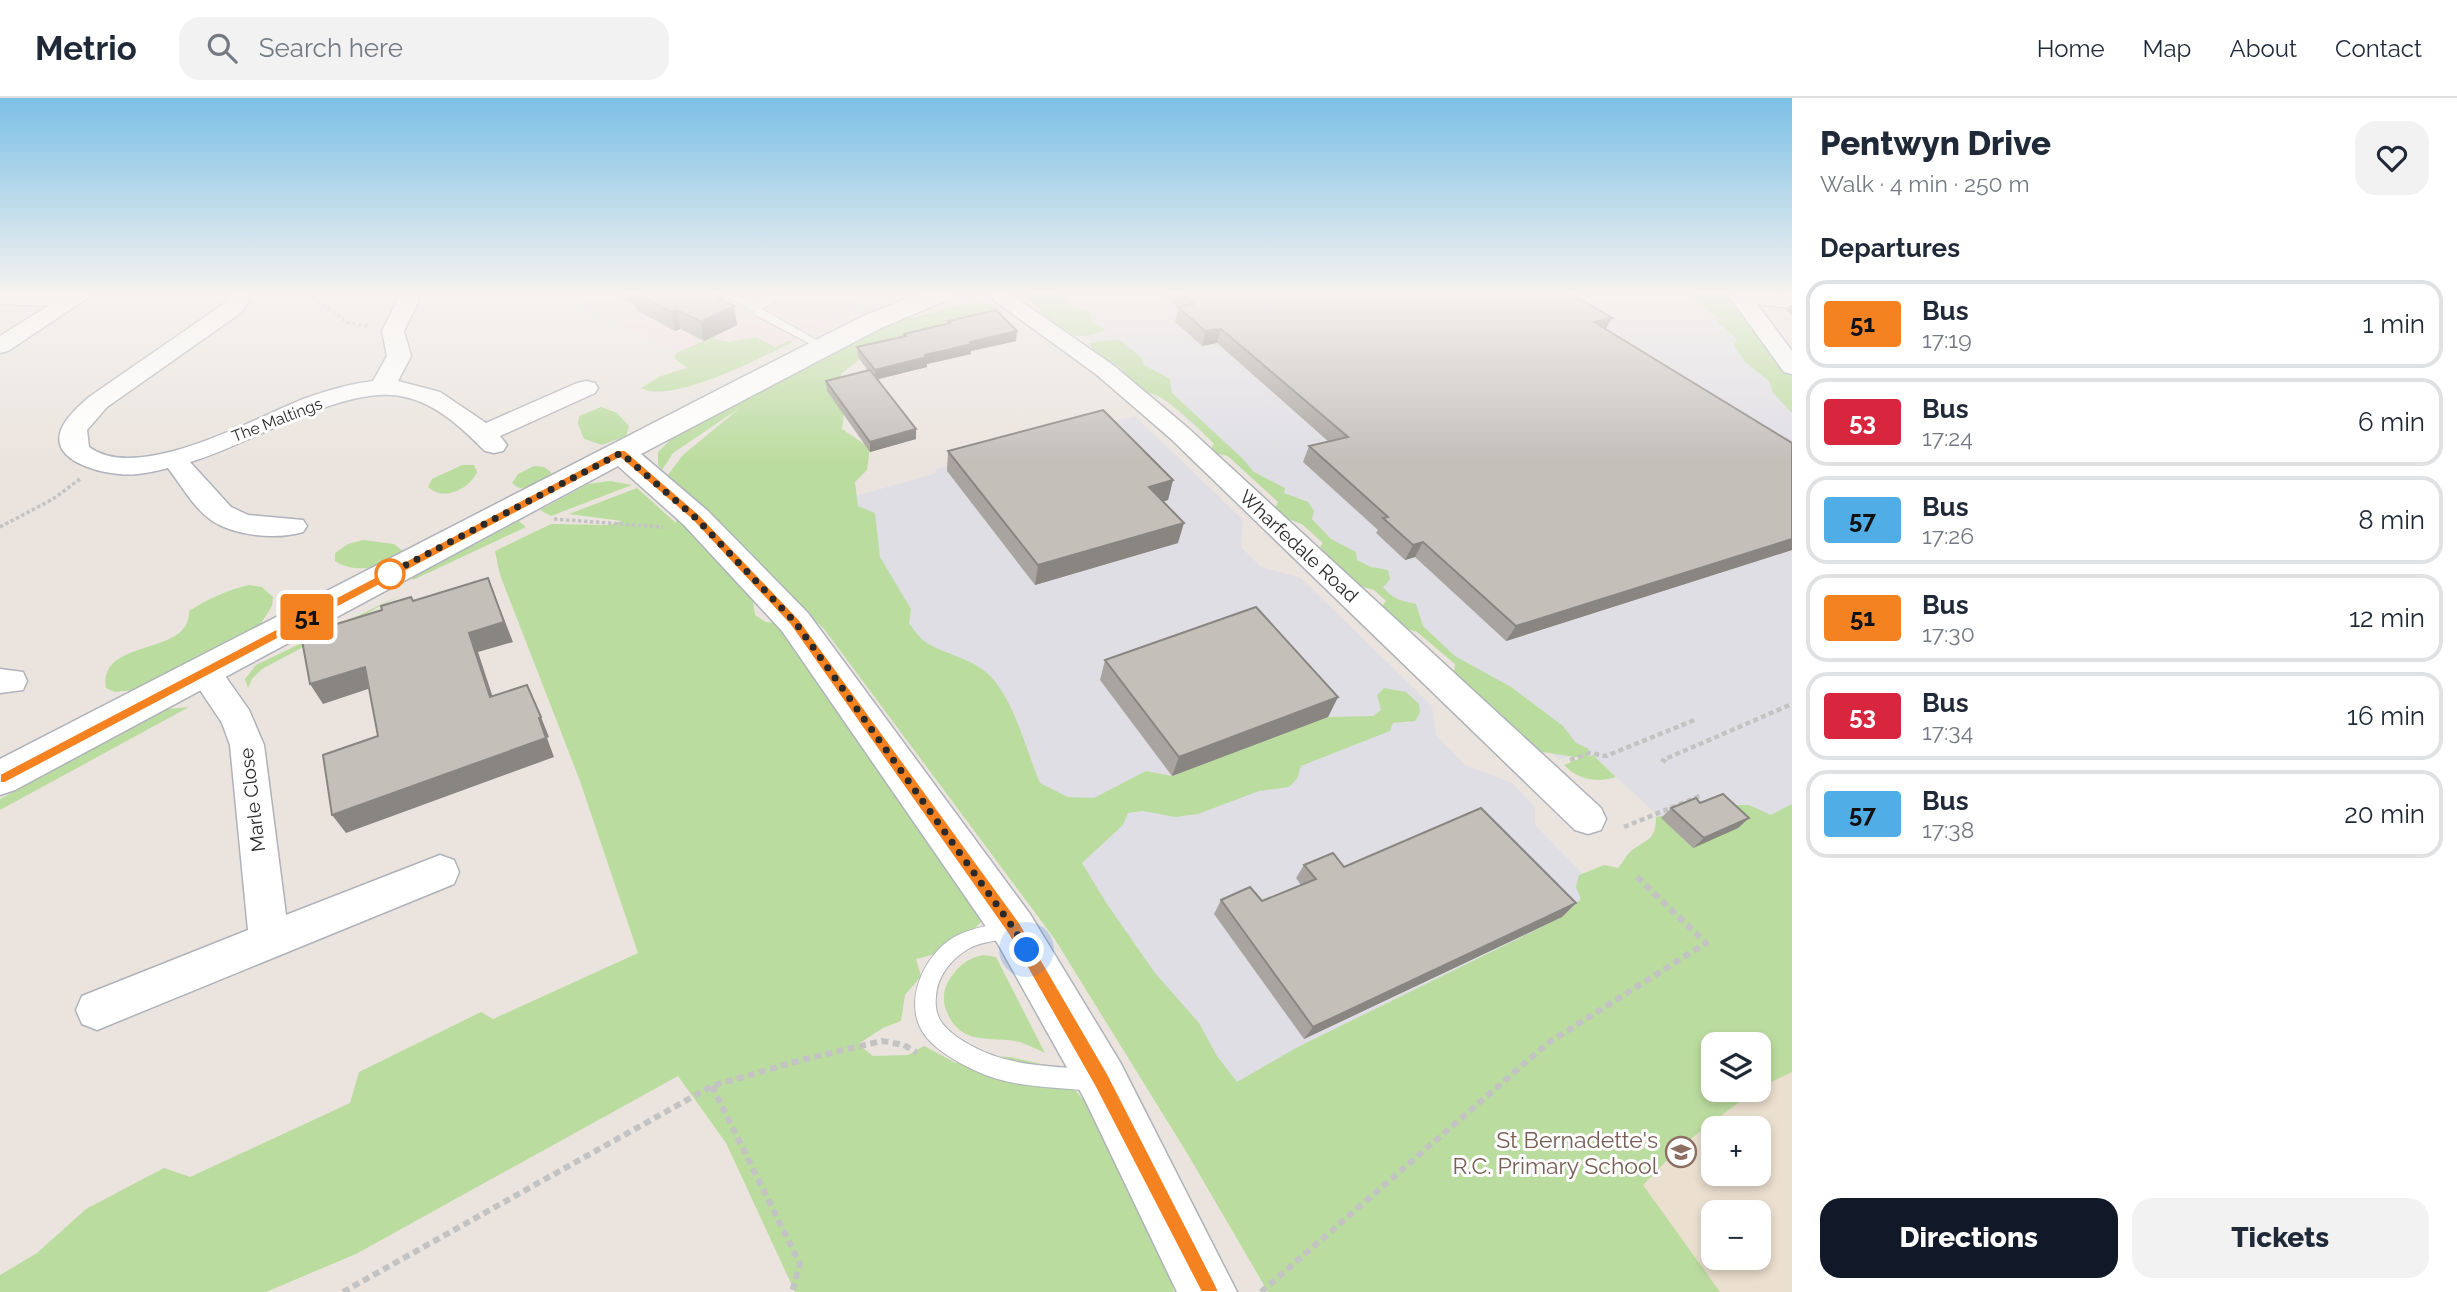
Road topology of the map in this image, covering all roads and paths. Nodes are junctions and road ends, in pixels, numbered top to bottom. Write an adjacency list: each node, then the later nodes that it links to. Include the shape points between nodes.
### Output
1 (176, 349): 11 (street, via 79,420 72,433 74,444 80,454)
2 (397, 349): 7 (street, via 399,356)
3 (821, 349): 9 (street)
4 (1075, 349): 23 (street, Wharfedale Road, via 1179,433)
5 (1779, 349): 6 (street)
6 (1792, 367)
7 (382, 387): 8 (street, The Maltings, via 424,392 489,439); 10 (street, The Maltings, via 327,400)
8 (586, 388)
9 (621, 453): 16 (street); 27 (street, via 696,518 795,622)
10 (174, 458): 11 (street, The Maltings, via 120,467); 13 (street, via 213,509 249,537)
11 (96, 462): 14 (path, via 69,488)
12 (554, 519): 15 (path)
13 (293, 526)
14 (0, 527)
15 (676, 527)
16 (204, 671): 21 (street); 28 (street, Marle Close, via 237,719 247,745)
17 (1792, 704): 20 (path, via 1663,760)
18 (1697, 719): 19 (path, via 1606,756 1590,752)
19 (1568, 760)
20 (1666, 762)
21 (0, 778)
22 (1702, 795): 24 (path)
23 (1588, 818)
24 (1624, 827)
25 (440, 873): 28 (street)
26 (1636, 876): 36 (path, via 1706,943 1548,1043)
27 (1014, 929): 31 (street); 31 (lane, via 961,943 936,967 923,997 930,1027 957,1049 991,1067)
28 (269, 940): 29 (street)
29 (97, 1010)
30 (924, 1057): 32 (path, via 904,1045 882,1041)
31 (1102, 1080): 35 (street)
32 (712, 1086): 33 (path); 34 (path, via 800,1264)
33 (343, 1292)
34 (792, 1292)
35 (1208, 1292)
36 (1261, 1292)

